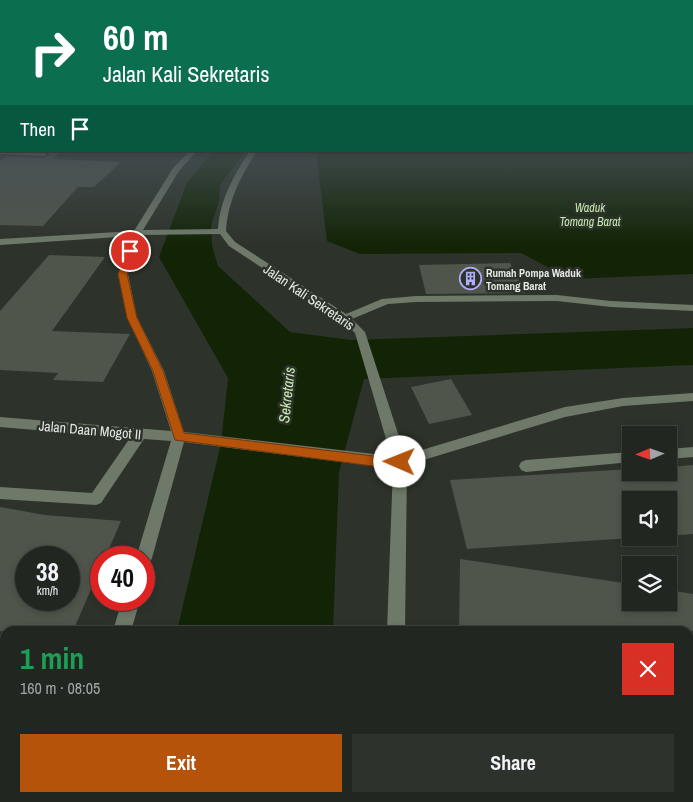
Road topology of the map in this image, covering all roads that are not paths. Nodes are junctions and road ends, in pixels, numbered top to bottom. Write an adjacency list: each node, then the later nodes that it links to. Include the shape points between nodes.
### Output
1 (177, 169): 4 (street)
2 (243, 169): 3 (street, via 230,191)
3 (220, 231): 4 (street); 7 (street, Jalan Kali Sekretaris, via 232,244)
4 (137, 233): 5 (street); 11 (street, via 123,274 130,309 158,371)
5 (0, 242)
6 (693, 308): 7 (street, via 557,298 416,299 386,301)
7 (345, 318): 15 (street, Jalan Kali Sekretaris, via 360,332)
8 (693, 397): 15 (street, via 623,402 565,412)
9 (0, 422): 10 (street, Jalan Daan Mogot II)
10 (140, 434): 11 (street, Jalan Daan Mogot II); 17 (street, via 96,499)
11 (180, 437): 15 (street, Jalan Daan Mogot II); 18 (street)
12 (693, 452): 13 (street)
13 (678, 453)
14 (622, 458): 16 (street)
15 (400, 462): 21 (street, Jalan Kali Sekretaris)
16 (526, 466)
17 (0, 493)
18 (148, 546)
19 (128, 611): 20 (street)
20 (123, 626)
21 (396, 626)

